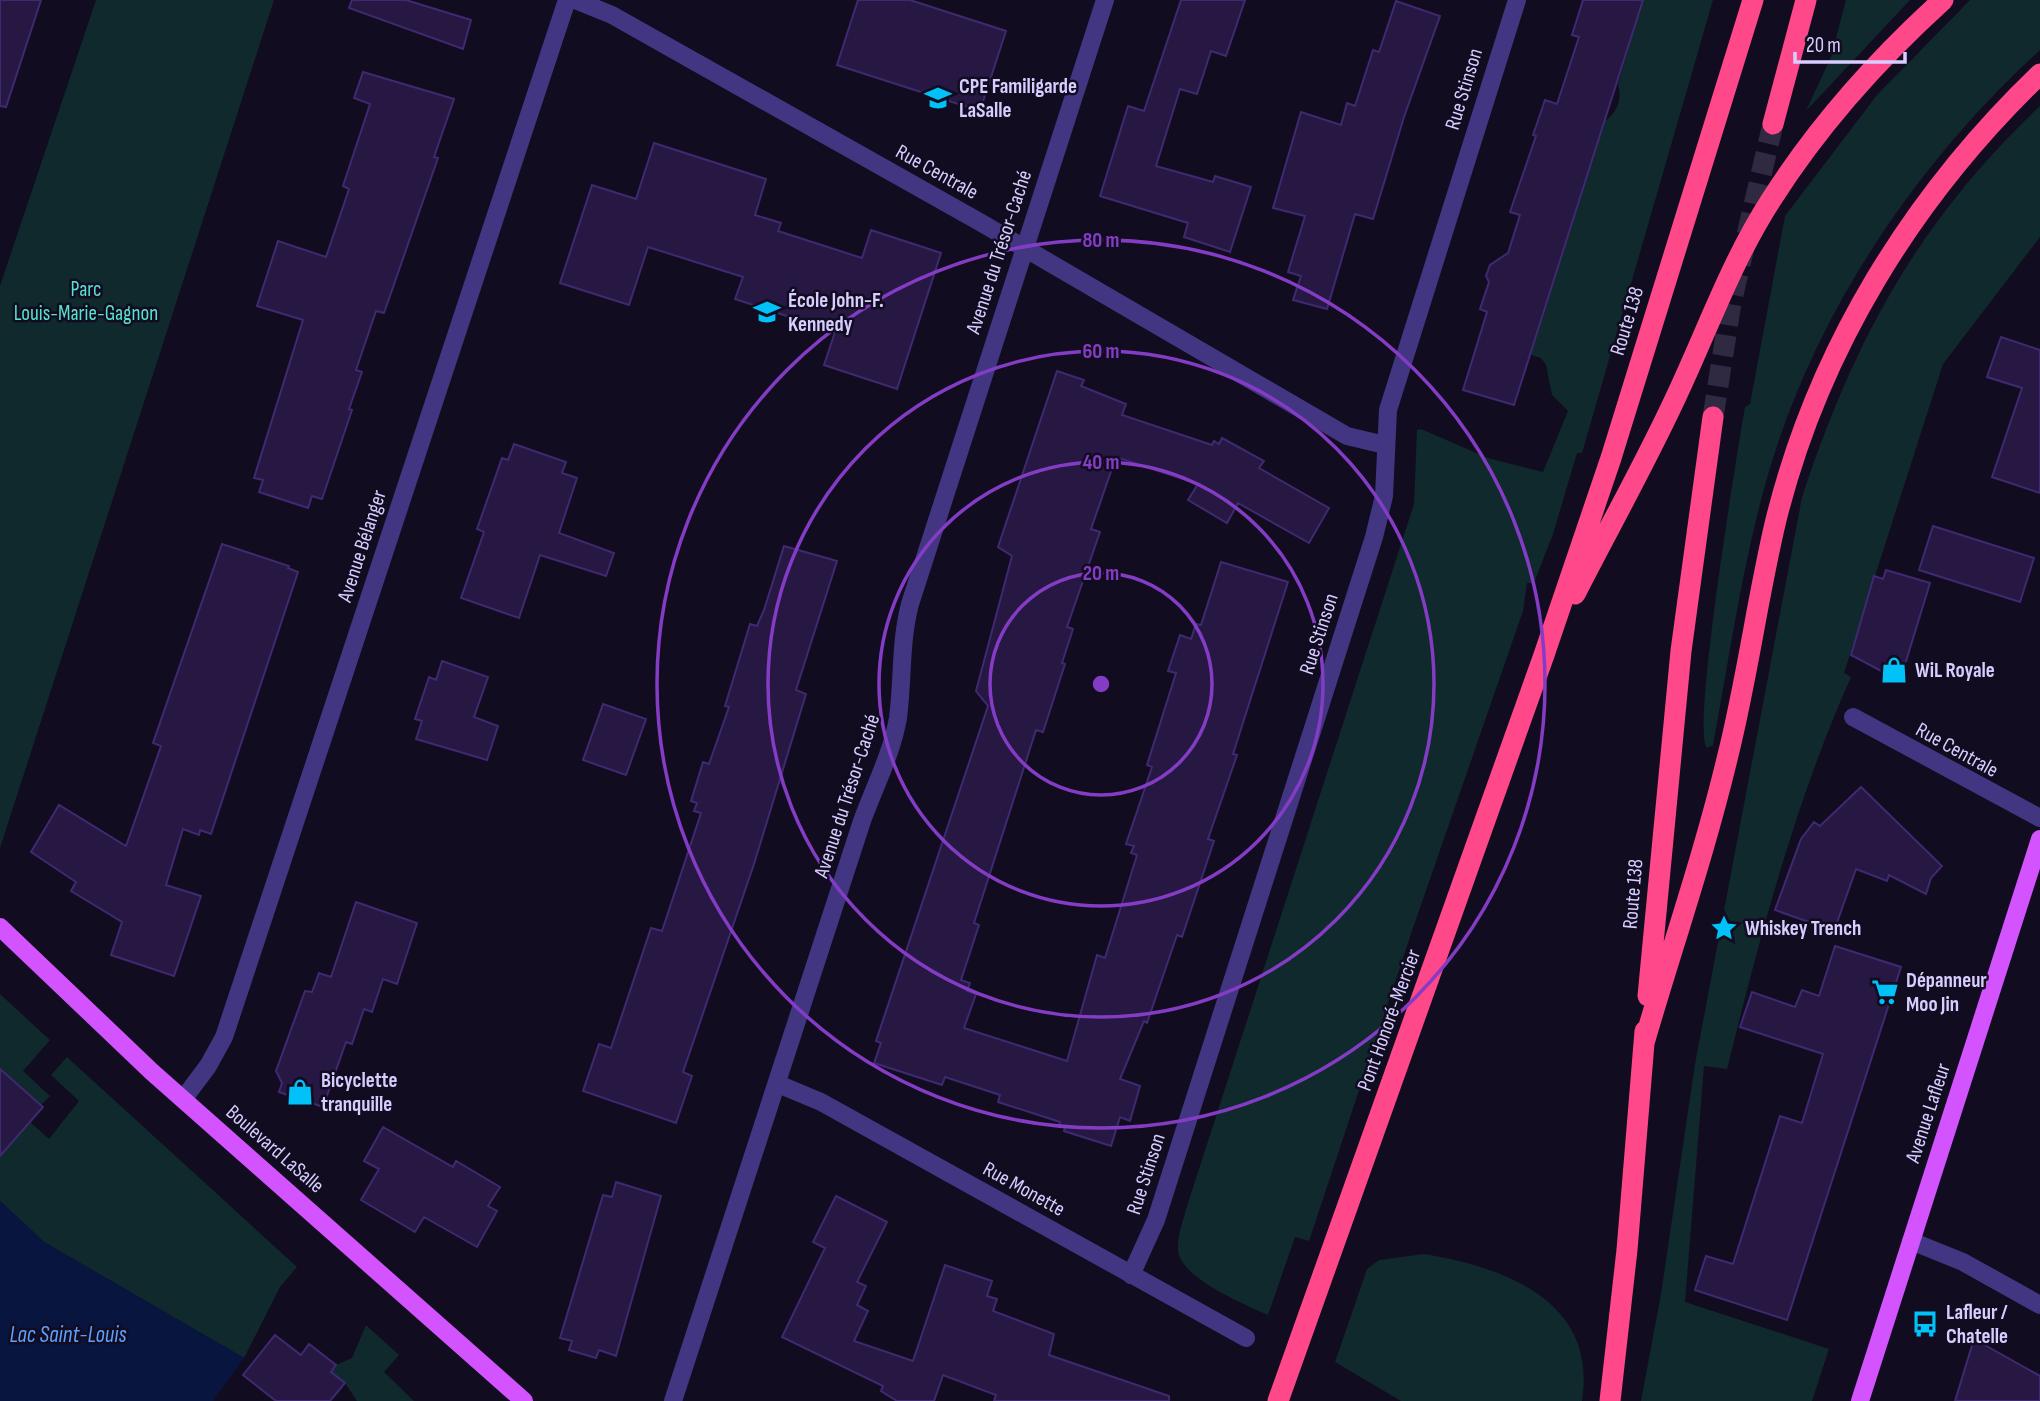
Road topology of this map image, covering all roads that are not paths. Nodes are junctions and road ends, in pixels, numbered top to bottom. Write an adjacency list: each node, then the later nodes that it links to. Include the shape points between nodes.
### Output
1 (567, 0): 20 (street, Avenue Bélanger, via 224,1037)
2 (575, 0): 10 (street, Rue Centrale, via 612,15)
3 (1105, 0): 10 (street, Avenue du Trésor-Caché)
4 (1517, 0): 12 (street, Rue Stinson, via 1388,410)
5 (1752, 0): 13 (highway, Route 138, via 1611,458)
6 (1806, 0): 9 (highway)
7 (1943, 0): 13 (highway, via 1863,81 1772,198 1728,275 1681,386)
8 (2040, 74): 18 (highway, via 1978,138 1913,219 1865,296 1820,390 1787,478 1729,754)
9 (1773, 124)
10 (1024, 249): 12 (street, Rue Centrale, via 1347,436); 19 (street, Avenue du Trésor-Caché, via 909,604 892,738)
11 (1713, 417): 18 (highway, Route 138, via 1681,651)
12 (1385, 445): 22 (street, Rue Stinson, via 1384,496 1374,537 1156,1220)
13 (1544, 655): 27 (highway, Pont Honoré-Mercier)
14 (1853, 718): 15 (street, Rue Centrale)
15 (2040, 818)
16 (2040, 839): 21 (main road, Avenue Lafleur)
17 (0, 928): 20 (main road, Boulevard LaSalle)
18 (1644, 1043): 28 (highway)
19 (778, 1084): 22 (street, Rue Monette, via 821,1101); 26 (street, Avenue du Trésor-Caché)
20 (184, 1098): 25 (main road, Boulevard LaSalle)
21 (1912, 1241): 23 (street, via 1963,1262); 29 (main road, Avenue Lafleur)
22 (1131, 1275): 24 (street, Rue Monette)
23 (2040, 1305)
24 (1245, 1338)
25 (524, 1401)
26 (673, 1401)
27 (1278, 1401)
28 (1609, 1401)
29 (1860, 1401)

